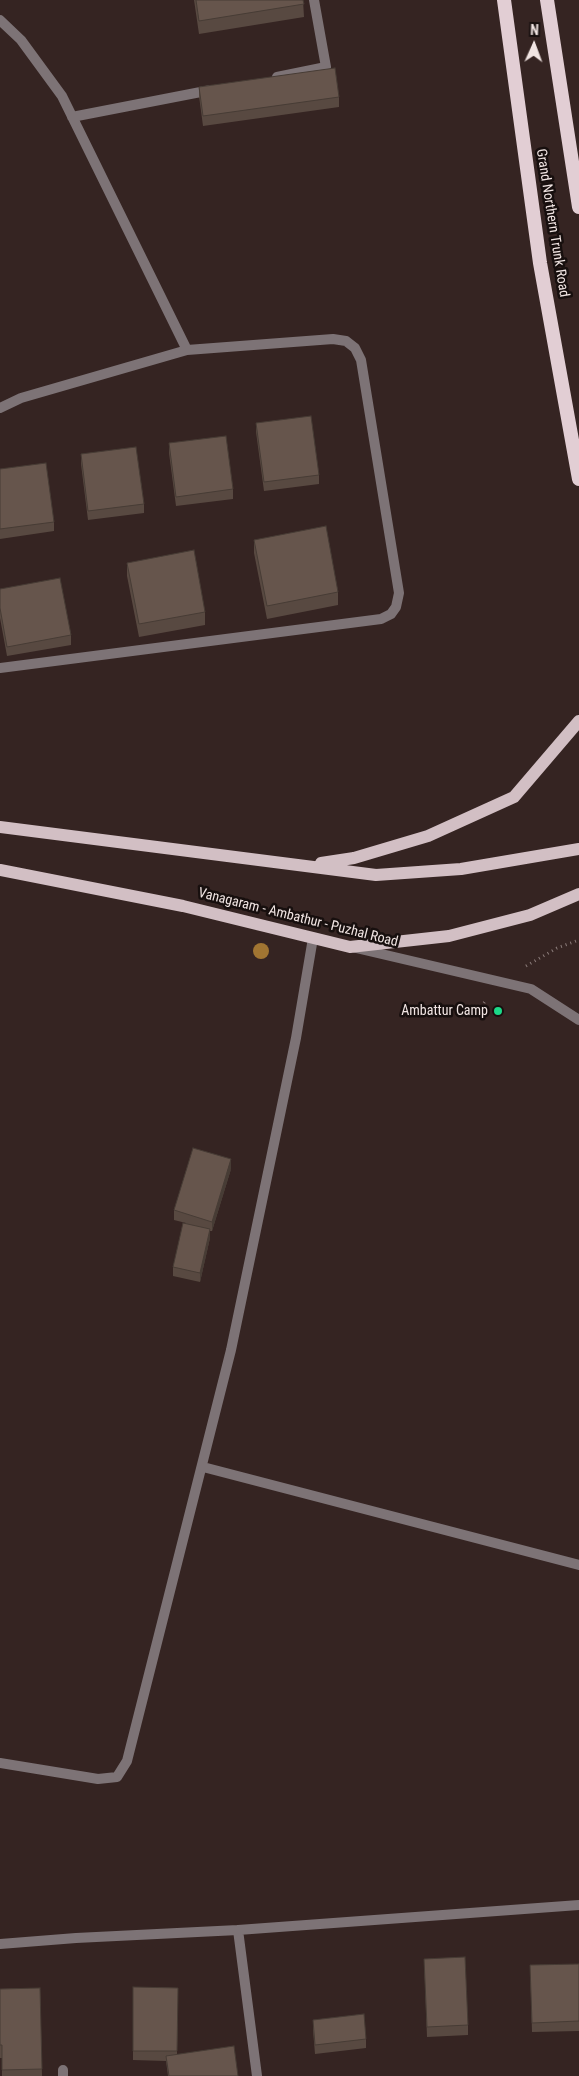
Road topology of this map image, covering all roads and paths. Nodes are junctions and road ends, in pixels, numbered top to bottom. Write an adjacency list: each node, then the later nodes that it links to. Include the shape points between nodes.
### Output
1 (314, 0): 5 (street, via 326,67)
2 (504, 0): 11 (highway, Grand Northern Trunk Road, via 540,263)
3 (547, 0): 8 (highway, Grand Northern Trunk Road)
4 (0, 20): 7 (street, via 21,40 62,96)
5 (267, 79)
6 (218, 88): 7 (street)
7 (72, 117): 9 (street)
8 (579, 207)
9 (186, 350): 10 (street, via 21,398); 12 (street, via 333,339 346,341 355,348 361,360 399,593 396,607 381,619)
10 (0, 408)
11 (579, 479)
12 (0, 668)
13 (579, 721): 16 (main road, via 514,797 428,836 354,858)
14 (0, 827): 16 (main road)
15 (579, 849): 16 (main road, via 461,869 376,875)
16 (309, 865)
17 (0, 870): 19 (main road, Vanagaram - Ambathur - Puzhal Road, via 183,906)
18 (579, 894): 20 (main road, via 530,915 449,936)
19 (314, 938): 20 (main road, Vanagaram - Ambathur - Puzhal Road); 22 (street, via 231,1350)
20 (350, 947): 21 (street, Vanagaram - Ambathur - Puzhal Road, via 531,989)
21 (579, 1020)
22 (203, 1467): 23 (street); 24 (street, via 128,1761 117,1777 98,1779)
23 (579, 1565)
24 (0, 1763)
25 (579, 1905): 26 (street)
26 (238, 1930): 27 (street); 28 (street)
27 (0, 1944)
28 (257, 2076)

